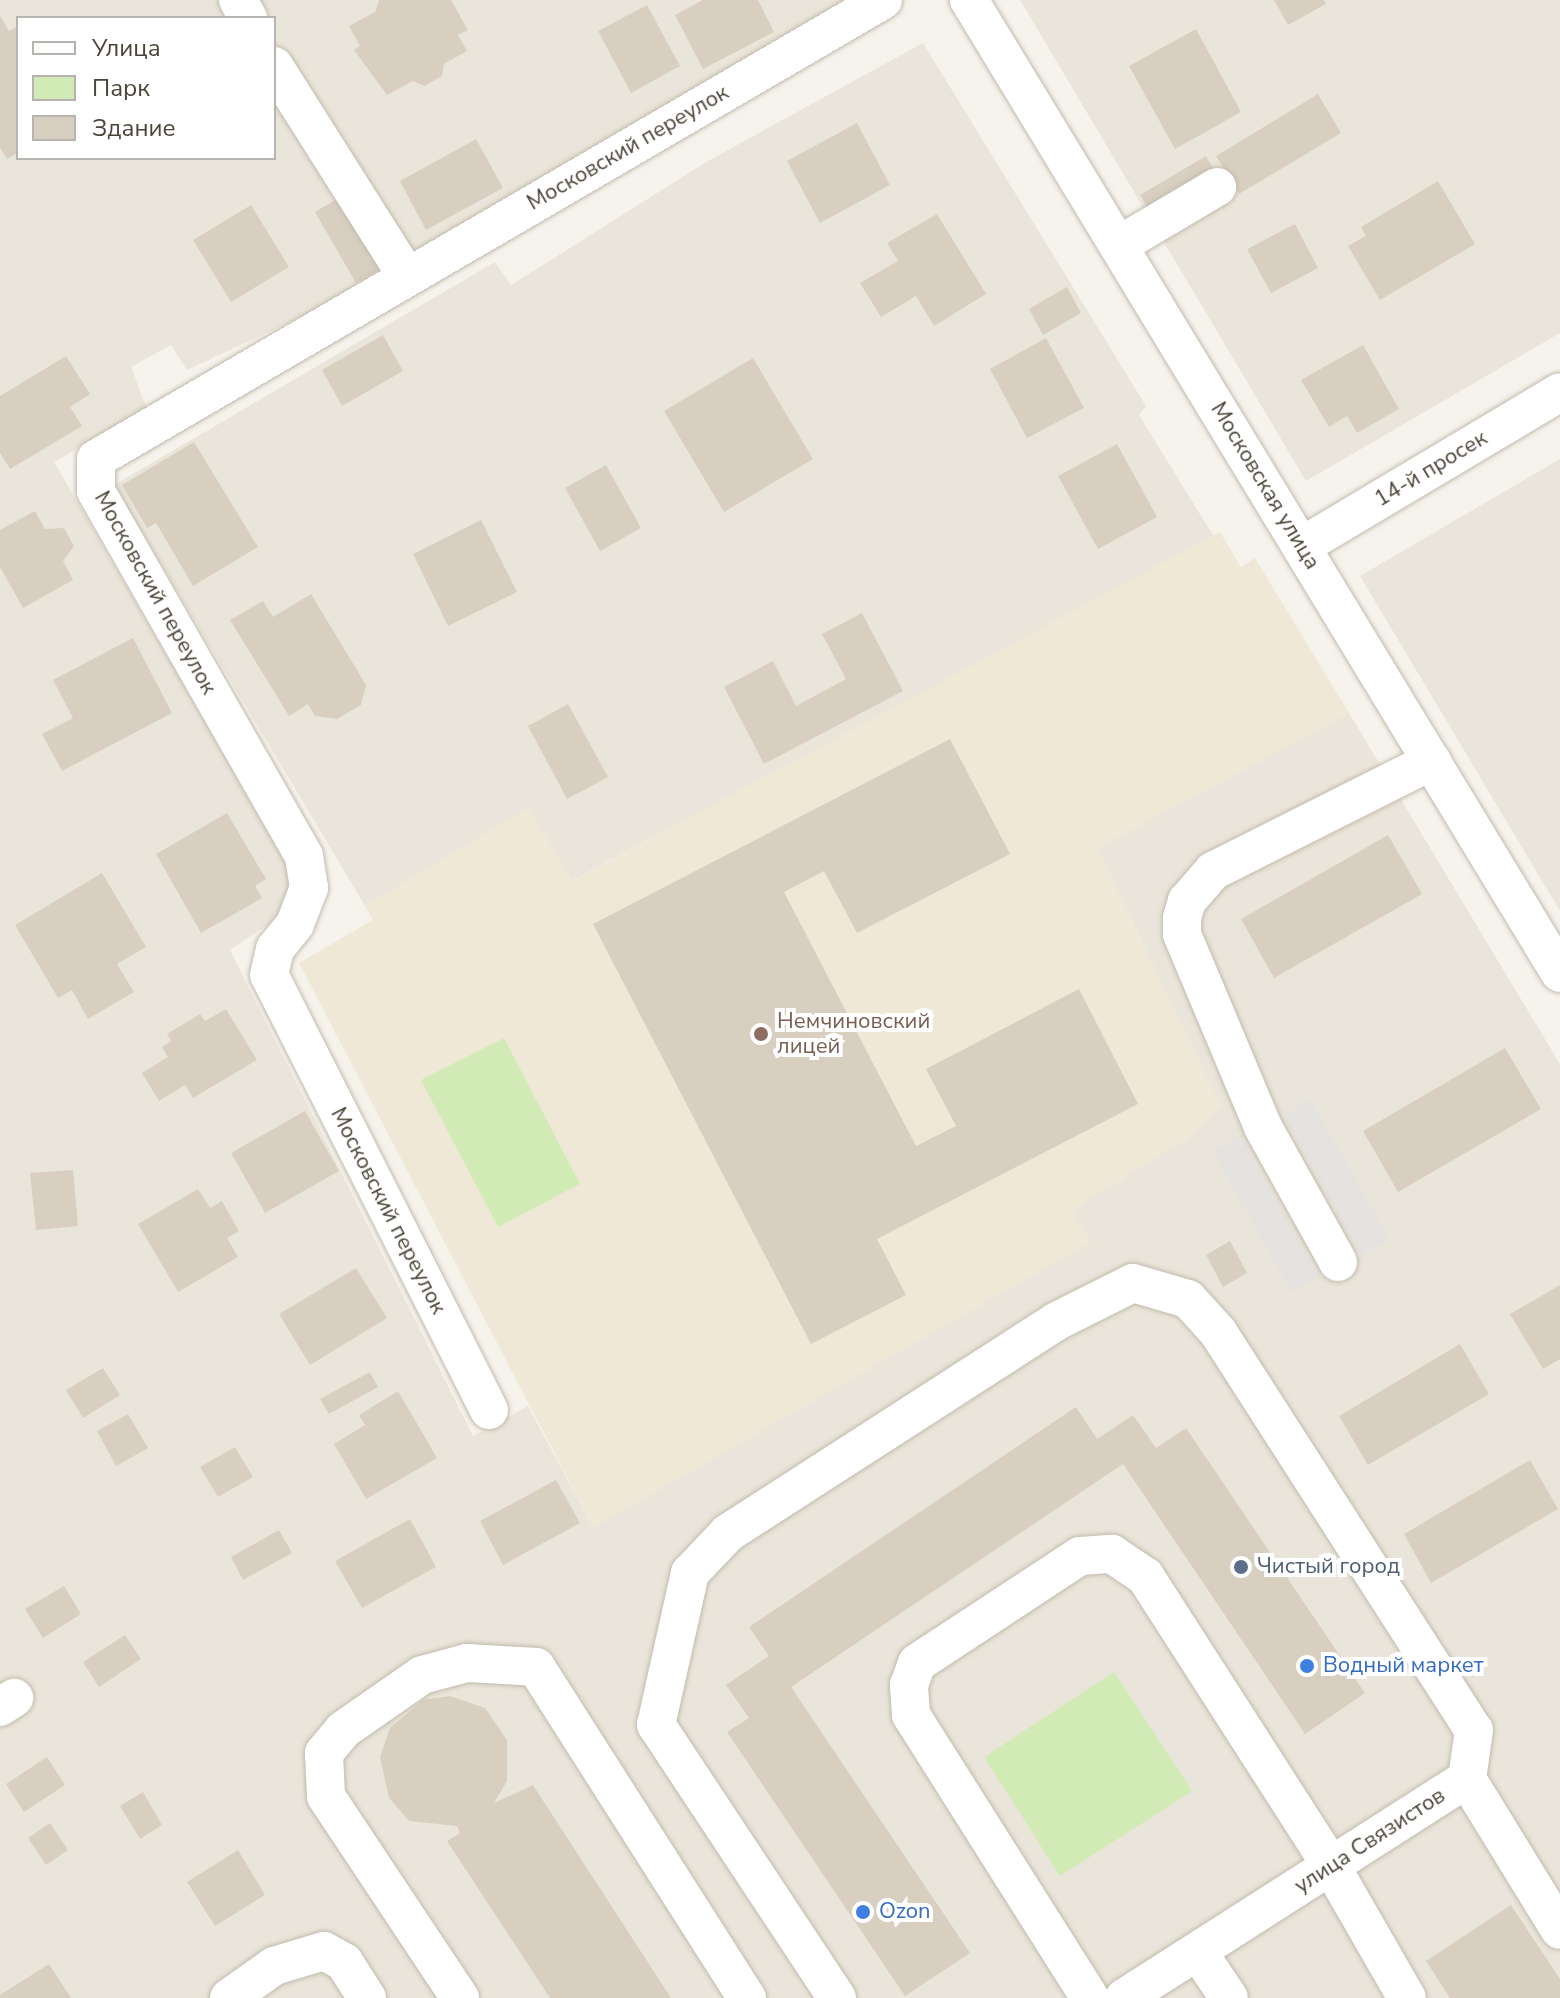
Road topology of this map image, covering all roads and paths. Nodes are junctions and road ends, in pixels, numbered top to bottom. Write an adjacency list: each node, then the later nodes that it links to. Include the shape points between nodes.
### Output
1 (883, 0): 6 (street, Московский переулок)
2 (969, 0): 5 (street, Московская улица)
3 (276, 69): 6 (street)
4 (1217, 187): 5 (street)
5 (1119, 245): 8 (street, Московская улица)
6 (407, 276): 12 (street, Московский переулок, via 107,449 92,477 304,856 309,888 295,924 275,949 269,975)
7 (1560, 392): 8 (street, 14-й просек)
8 (1302, 546): 9 (street, Московская улица)
9 (1432, 761): 10 (street, Московская улица); 11 (street, via 1213,871 1187,901 1182,918 1182,934 1263,1127)
10 (1560, 973)
11 (1338, 1262)
12 (489, 1410)
13 (1467, 1779): 14 (street, улица Связистов); 15 (street, улица Связистов); 21 (street, via 1474,1730 1218,1332 1188,1299 1133,1283 1055,1322 728,1533 690,1573 656,1725)
14 (1331, 1866): 16 (street, улица Связистов); 22 (street, via 1145,1576 1112,1554 1080,1556 917,1663 909,1685 911,1715); 25 (street)
15 (1560, 1930)
16 (1198, 1952): 23 (street, улица Связистов); 24 (street)
17 (229, 1998): 18 (street, via 286,1960 324,1951 344,1962)
18 (367, 1998)
19 (460, 1998): 20 (street, via 326,1796 324,1753 343,1730 422,1675 467,1663 536,1667)
20 (747, 1998)
21 (837, 1998)
22 (1090, 1998)
23 (1124, 1998)
24 (1229, 1998)
25 (1407, 1998)

